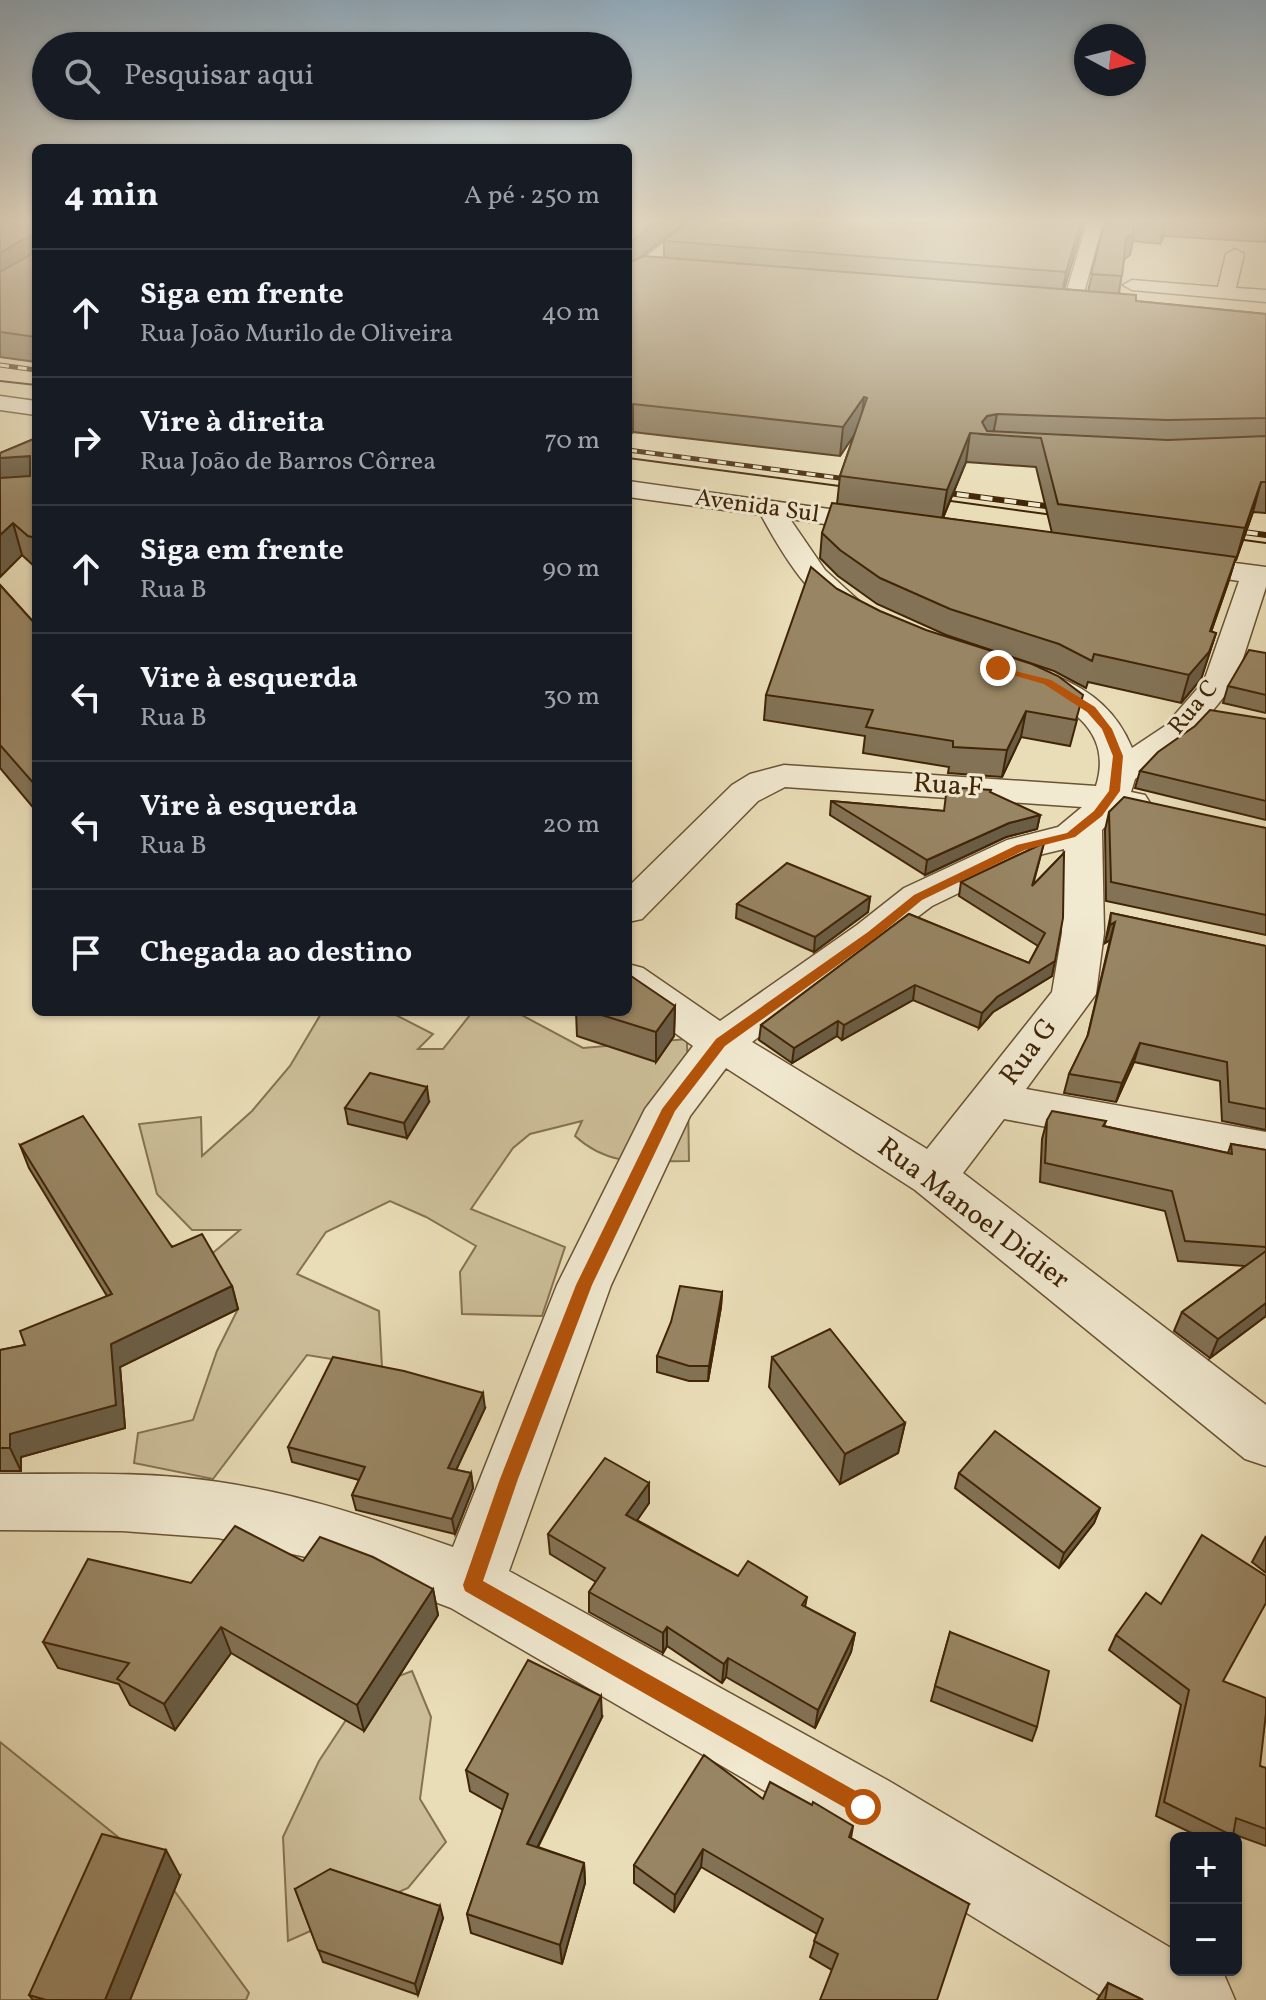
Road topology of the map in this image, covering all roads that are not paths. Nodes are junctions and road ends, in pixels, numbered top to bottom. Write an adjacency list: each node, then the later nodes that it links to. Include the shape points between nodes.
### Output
1 (0, 403): 2 (street)
2 (32, 407)
3 (632, 490): 4 (street, Avenida Sul)
4 (771, 509): 5 (street, Avenida Sul); 8 (street, via 787,541 822,582)
5 (912, 528)
6 (1146, 560): 7 (street)
7 (1261, 575): 10 (street, Rua C, via 1210,714 1177,733)
8 (878, 621)
9 (998, 668): 10 (street, Rua G, via 1048,682 1091,710 1107,729 1118,756)
10 (1104, 800): 11 (street, Rua F); 12 (street, Rua F, via 784,776 745,793); 14 (street, Rua C, via 1071,835 1021,848 918,897); 15 (street, Rua G, via 1098,914 1083,933 1074,994)
11 (1173, 812)
12 (632, 906)
13 (632, 981): 14 (street, Rua Manoel Didier)
14 (720, 1043): 17 (street, Rua Manoel Didier); 20 (street, Rua C, via 669,1109 584,1285)
15 (993, 1100): 16 (street); 17 (street, Rua G)
16 (1266, 1150)
17 (933, 1177): 18 (street, Rua Manoel Didier)
18 (1266, 1440)
19 (0, 1502): 20 (street, via 218,1510 329,1533)
20 (472, 1585): 21 (street, via 863,1807 1144,1977)
21 (1195, 2000)

